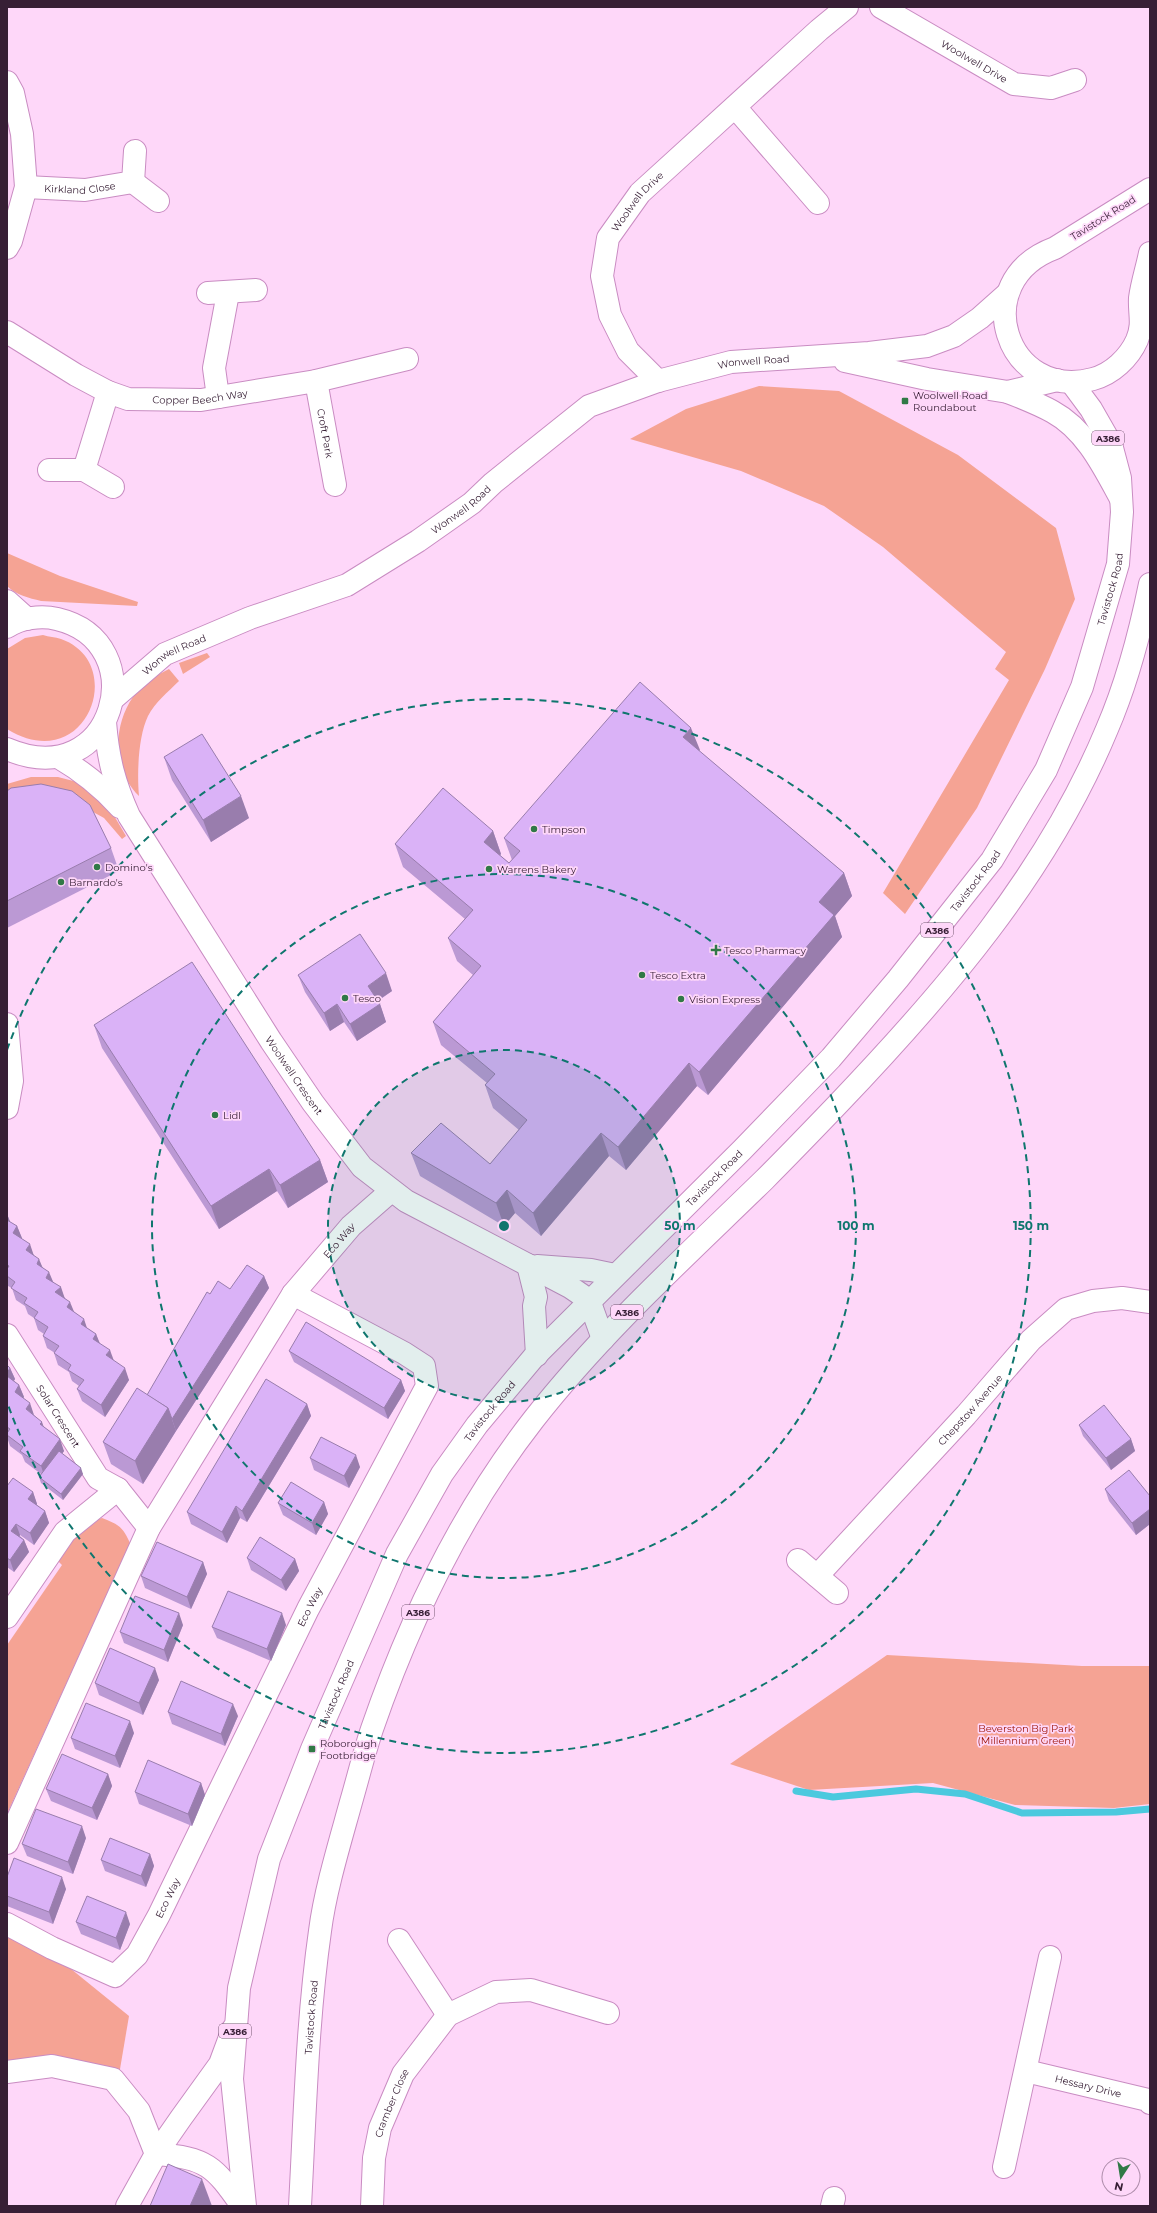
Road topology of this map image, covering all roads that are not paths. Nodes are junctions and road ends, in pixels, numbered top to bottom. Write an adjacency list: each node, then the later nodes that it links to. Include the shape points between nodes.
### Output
1 (847, 7): 5 (main road, Woolwell Drive)
2 (880, 7): 3 (main road, Woolwell Drive, via 1014,84 1051,88)
3 (1075, 80)
4 (7, 82): 8 (main road, via 13,94 22,134)
5 (735, 107): 11 (main road); 21 (main road, Woolwell Drive, via 640,193 608,238 602,276 610,315 628,351)
6 (135, 151): 7 (main road)
7 (133, 182): 8 (main road, Kirkland Close, via 85,190); 10 (main road)
8 (26, 186): 12 (main road)
9 (1150, 189): 15 (main road, Tavistock Road, via 1055,248 1042,253 1020,270)
10 (158, 201)
11 (818, 203)
12 (8, 243)
13 (1150, 253): 16 (main road, Wonwell Road, via 1140,299)
14 (256, 290): 25 (main road, via 218,293 214,368)
15 (1007, 294): 18 (main road, Wonwell Road, via 980,318 954,336 927,346); 22 (main road, via 1005,322 1014,348 1032,368 1044,376)
16 (1146, 330): 22 (main road, Wonwell Road, via 1121,363 1098,378)
17 (7, 332): 23 (main road, Copper Beech Way)
18 (816, 355): 21 (main road, Wonwell Road, via 731,362); 24 (main road, Wonwell Road, via 927,379)
19 (407, 359): 20 (main road, Copper Beech Way)
20 (316, 381): 25 (main road, Copper Beech Way); 28 (main road, Croft Park)
21 (658, 381): 34 (main road, Wonwell Road, via 589,406 472,503 418,541 347,585 250,618 165,654)
22 (1064, 381): 24 (main road, Wonwell Road); 30 (main road, Tavistock Road / A386, via 1091,409 1111,444 1120,478)
23 (108, 392): 25 (main road, Copper Beech Way, via 128,398 201,400); 27 (main road)
24 (1008, 392): 30 (main road, via 1055,412 1077,432 1100,461)
25 (218, 397)
26 (49, 470): 27 (main road)
27 (84, 470): 29 (main road)
28 (335, 485)
29 (113, 487)
30 (1121, 499): 44 (main road, Tavistock Road / A386, via 1118,564 1082,687 1046,770 992,860 898,979 831,1058)
31 (1150, 584): 49 (main road, Tavistock Road / A386, via 1144,616 1107,730 1070,807 1019,891 953,977 872,1068 768,1176)
32 (7, 601): 33 (main road)
33 (17, 623): 34 (main road, via 48,617 69,622 95,639 111,667)
34 (114, 698): 35 (main road)
35 (105, 722): 37 (main road, via 89,742 74,752); 39 (main road, Woolwell Crescent, via 107,750 114,782)
36 (16, 753): 37 (main road, via 42,759); 38 (main road)
37 (58, 757): 39 (main road, Woolwell Crescent, via 102,787)
38 (7, 768)
39 (129, 816): 42 (main road, Woolwell Crescent, via 313,1103 362,1167)
40 (7, 1024): 41 (main road, via 12,1082)
41 (7, 1108)
42 (391, 1191): 43 (main road, Woolwell Crescent); 45 (main road, Eco Way, via 351,1226)
43 (528, 1265): 44 (main road, Woolwell Crescent, via 591,1270); 46 (main road); 50 (main road, via 536,1297 534,1306)
44 (615, 1275): 46 (main road, Tavistock Road / A386)
45 (293, 1294): 52 (main road, Eco Way); 58 (main road, Eco Way, via 424,1366 427,1386 308,1609 159,1915 137,1955 115,1976 52,1948)
46 (589, 1300): 49 (main road); 50 (main road, Tavistock Road / A386)
47 (1150, 1302): 54 (main road, Chepstow Avenue, via 1122,1298 1093,1300 1066,1310 1031,1340 966,1415)
48 (7, 1335): 51 (main road, Solar Crescent, via 98,1478)
49 (602, 1339): 71 (main road, Tavistock Road / A386, via 532,1422 486,1489 413,1623 371,1731 344,1827 320,1928 308,2052)
50 (537, 1355): 63 (main road, Tavistock Road / A386, via 477,1425 442,1474 397,1554 312,1749 269,1859 239,1988)
51 (118, 1489): 52 (main road, Solar Crescent); 56 (main road, via 65,1532)
52 (149, 1528): 57 (main road, Eco Way)
53 (798, 1560): 54 (main road)
54 (817, 1576): 55 (main road)
55 (838, 1593)
56 (7, 1617)
57 (7, 1844)
58 (7, 1924)
59 (399, 1940): 62 (main road)
60 (1050, 1957): 64 (main road)
61 (608, 2013): 62 (main road, Cramber Close, via 531,1990 496,1992)
62 (448, 2015): 72 (main road, Cramber Close, via 403,2074 380,2128 374,2158)
63 (236, 2019): 67 (main road, Tavistock Road, via 220,2064); 70 (main road, Tavistock Road / A386, via 232,2079)
64 (1026, 2071): 66 (main road, Hessary Drive, via 1148,2100); 68 (main road)
65 (7, 2072): 67 (main road, via 52,2066 113,2079 140,2111)
66 (1150, 2103)
67 (156, 2154): 69 (main road, Tavistock Road); 70 (main road, Tavistock Road, via 201,2162 221,2175)
68 (1004, 2167)
69 (127, 2206)
70 (244, 2206)
71 (300, 2206)
72 (372, 2206)

